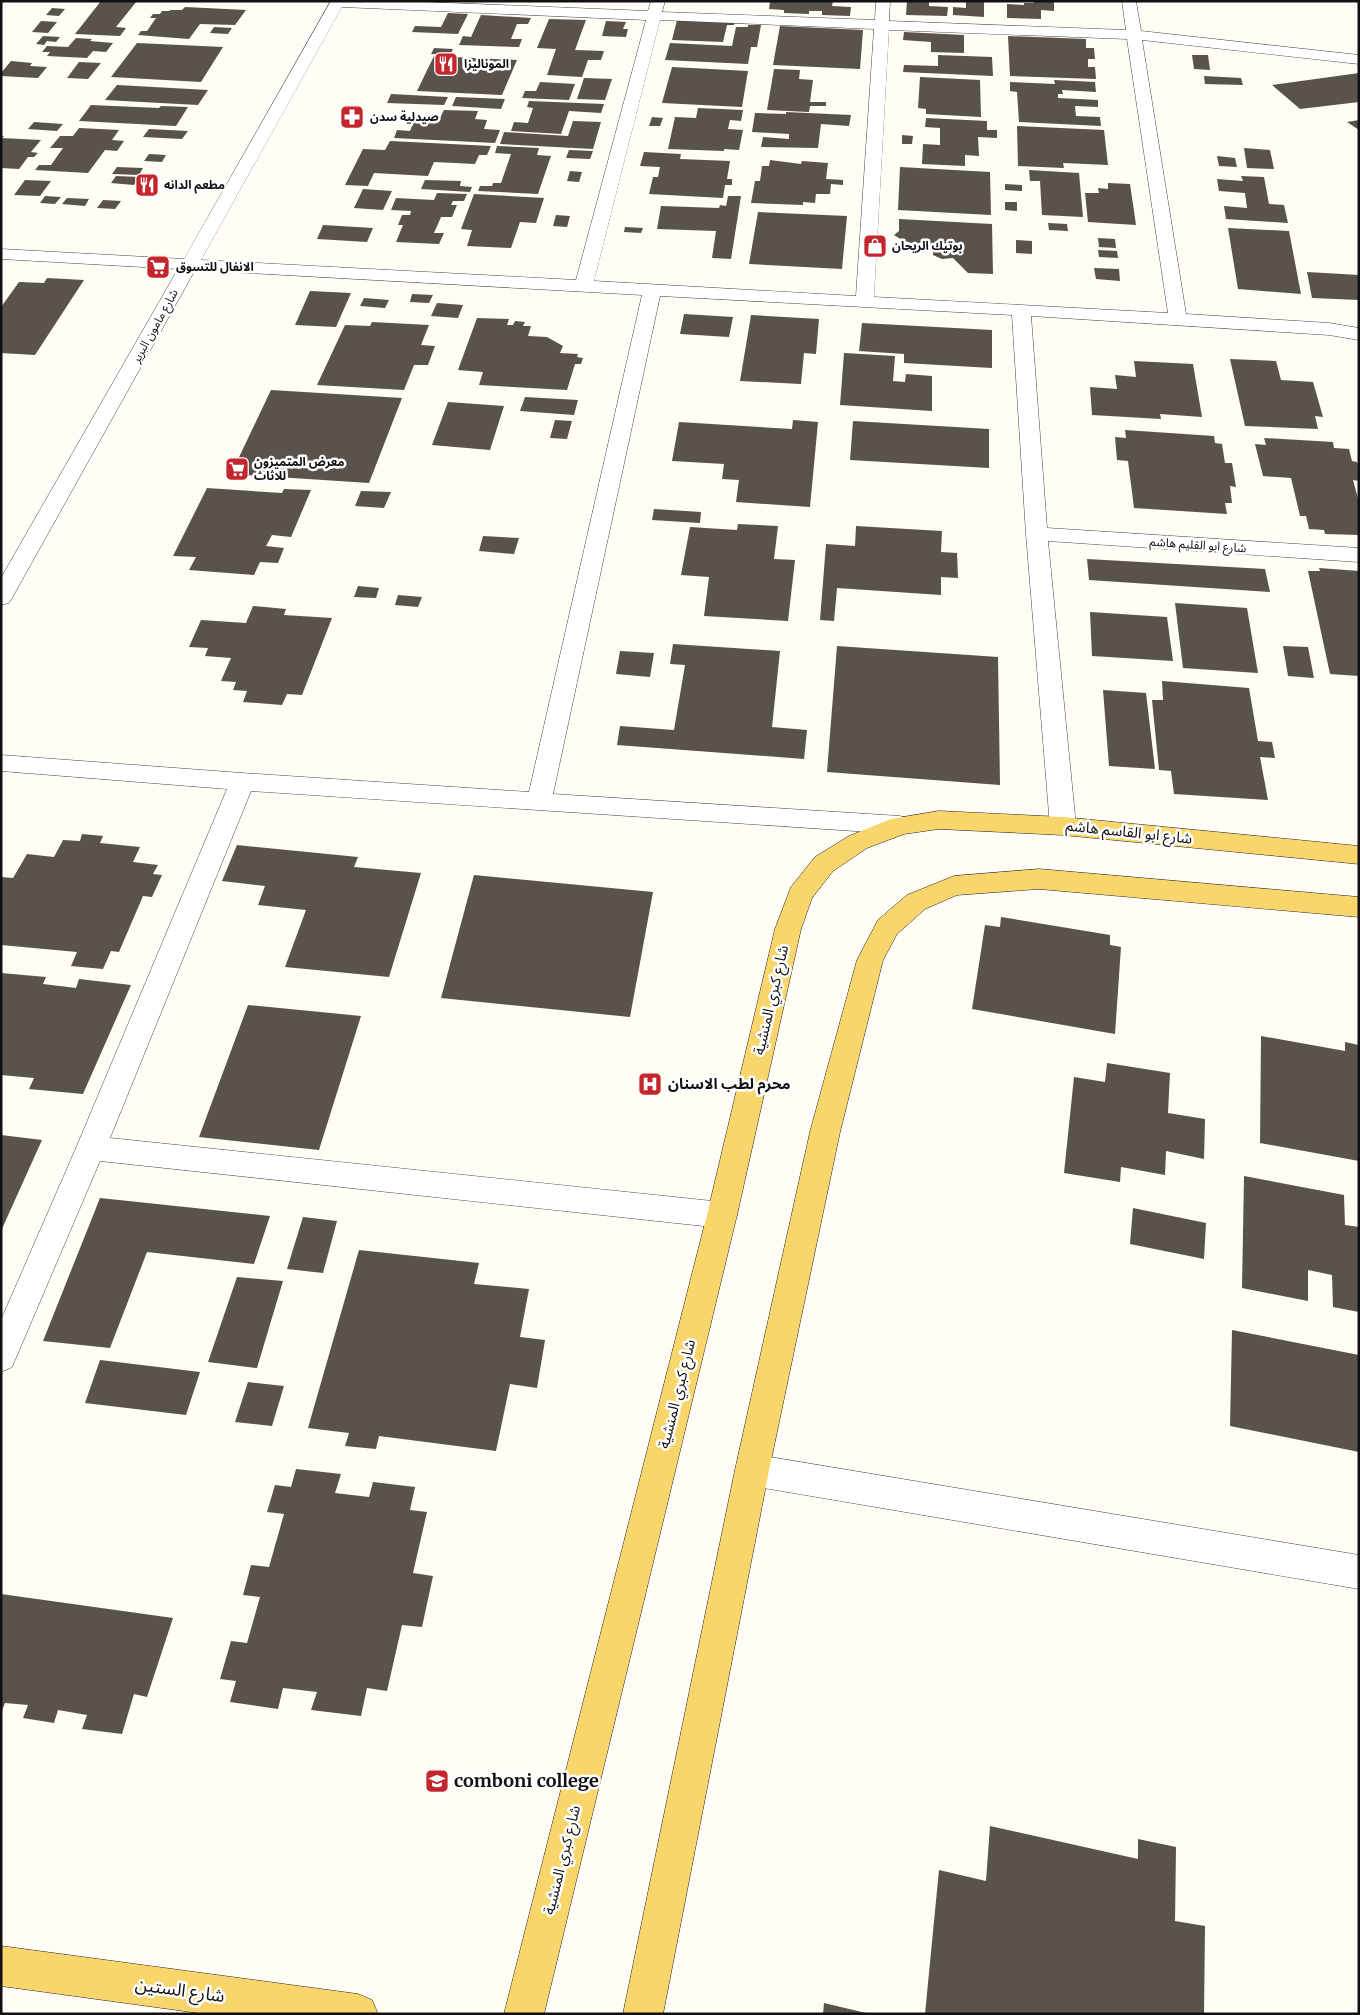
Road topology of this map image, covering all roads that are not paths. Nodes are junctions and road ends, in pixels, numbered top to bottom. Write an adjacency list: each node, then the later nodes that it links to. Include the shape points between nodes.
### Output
1 (883, 1): 5 (street)
2 (1129, 1): 6 (street)
3 (338, 2): 4 (street); 9 (street, شارع مامون البرير)
4 (656, 8): 5 (street); 10 (street)
5 (881, 25): 6 (street); 12 (street)
6 (1134, 35): 7 (street); 14 (street)
7 (1359, 60)
8 (1, 254): 9 (street)
9 (190, 263): 10 (street); 18 (street, شارع مامون البرير)
10 (584, 285): 11 (street)
11 (652, 289): 12 (street); 21 (street)
12 (865, 302): 13 (street)
13 (1021, 310): 14 (street); 16 (street)
14 (1178, 319): 15 (street, via 1329,329)
15 (1359, 334)
16 (1037, 534): 17 (street, شارع ابو القليم هاشم); 23 (street)
17 (1359, 555)
18 (1, 598)
19 (1, 763): 20 (street)
20 (242, 782): 21 (street); 26 (street)
21 (539, 801): 22 (street)
22 (900, 825): 23 (main road, شارع ابو القاسم هاشم, via 939,820); 27 (main road, شارع كبري المنشية, via 858,842 824,864 800,894 788,929)
23 (1063, 826): 24 (main road, شارع ابو القاسم هاشم)
24 (1359, 855)
25 (1359, 907): 29 (main road, via 1039,879 954,886 916,902 886,927 870,960 825,1132)
26 (91, 1148): 27 (street); 28 (street)
27 (722, 1215): 33 (main road, شارع كبري المنشية)
28 (3, 1347)
29 (752, 1470): 30 (street); 34 (main road)
30 (1359, 1572)
31 (1, 1966): 32 (main road, شارع الستين)
32 (358, 2014)
33 (524, 2014)
34 (643, 2014)

